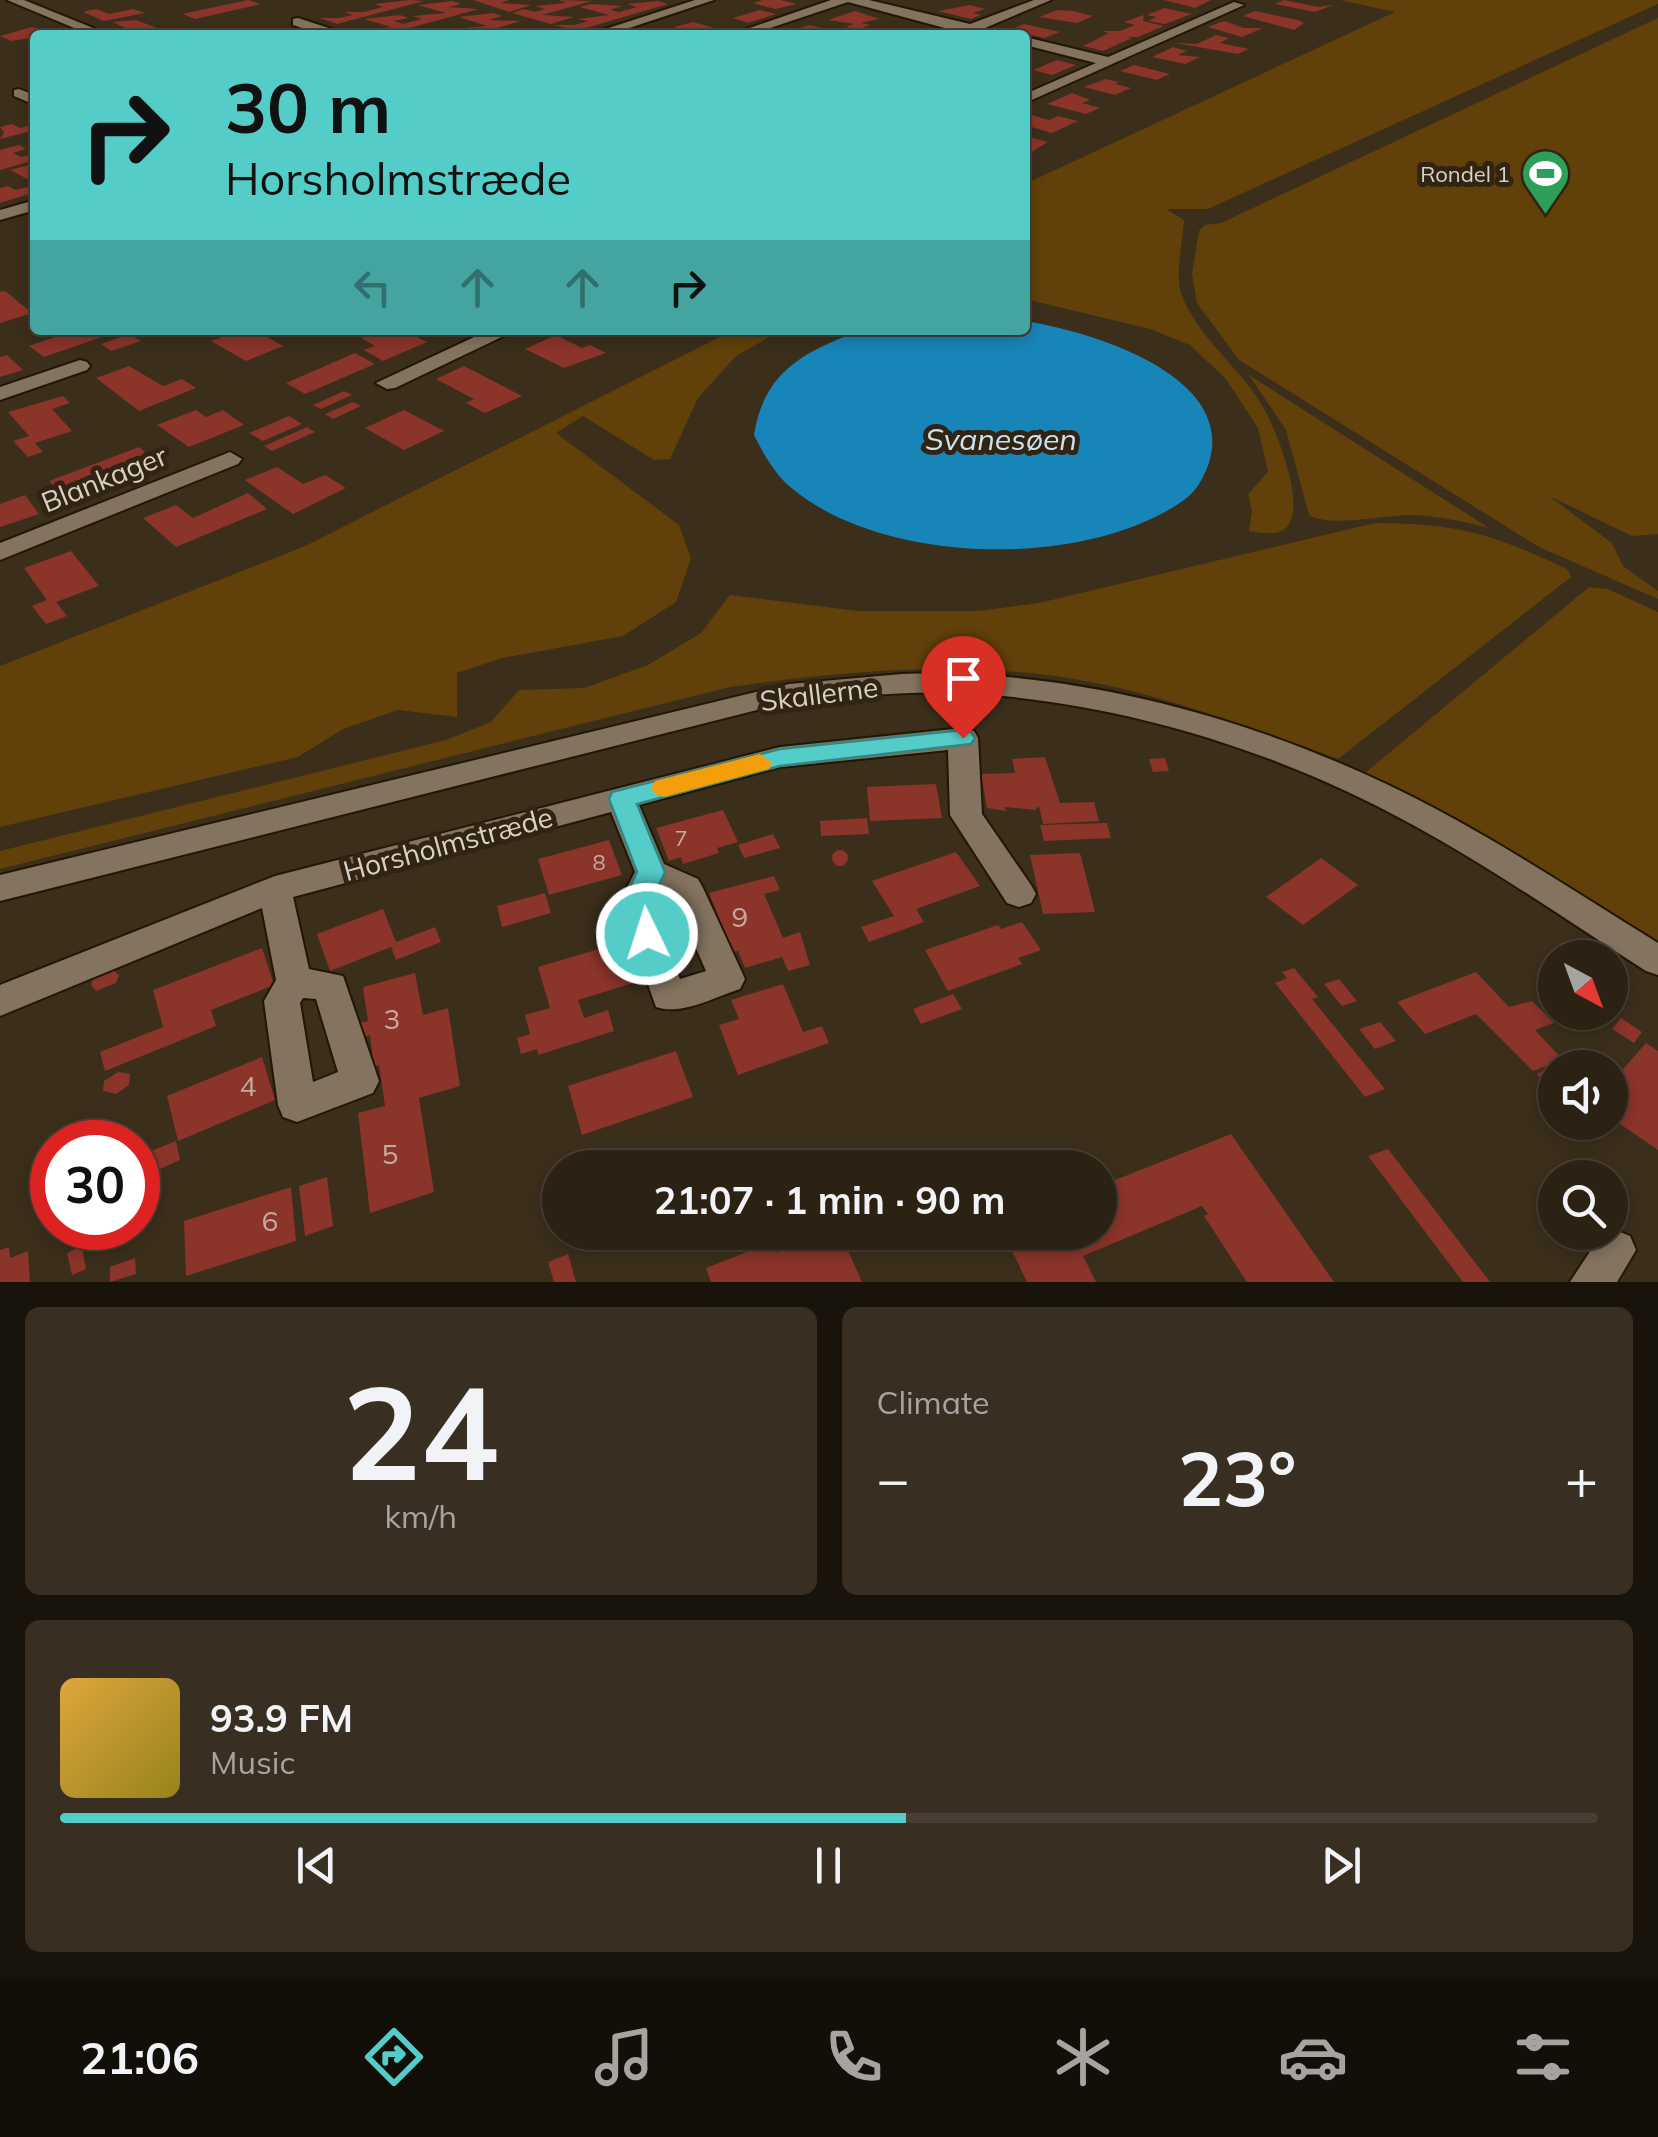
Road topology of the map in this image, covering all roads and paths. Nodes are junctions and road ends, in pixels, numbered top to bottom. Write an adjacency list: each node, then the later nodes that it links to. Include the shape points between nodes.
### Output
1 (14, 0): 9 (street)
2 (843, 0): 12 (street)
3 (853, 0): 8 (street)
4 (1046, 0): 8 (street)
5 (700, 1): 11 (street)
6 (1238, 5): 16 (street)
7 (298, 22): 10 (street)
8 (971, 28): 13 (street); 14 (street)
9 (91, 30)
10 (321, 30)
11 (610, 30)
12 (751, 30)
13 (966, 30)
14 (979, 30)
15 (1030, 42): 16 (street)
16 (1110, 62): 18 (street)
17 (19, 94): 19 (street)
18 (1030, 97)
19 (30, 99)
20 (30, 206): 21 (street)
21 (0, 215)
22 (495, 335): 24 (street)
23 (80, 366): 25 (street)
24 (387, 383)
25 (0, 394)
26 (230, 460): 27 (street, Blankager)
27 (0, 552)
28 (622, 799): 29 (street); 31 (street, Horsholmstræde); 32 (street, Horsholmstræde, via 780,757 963,738 966,815)
29 (651, 872)
30 (0, 888): 33 (street, Skallerne, via 770,697 919,683 1056,692 1192,723 1342,776 1412,810)
31 (276, 890): 34 (street); 35 (street, Horsholmstræde)
32 (1019, 894)
33 (1658, 961)
34 (294, 982)
35 (0, 1001)

